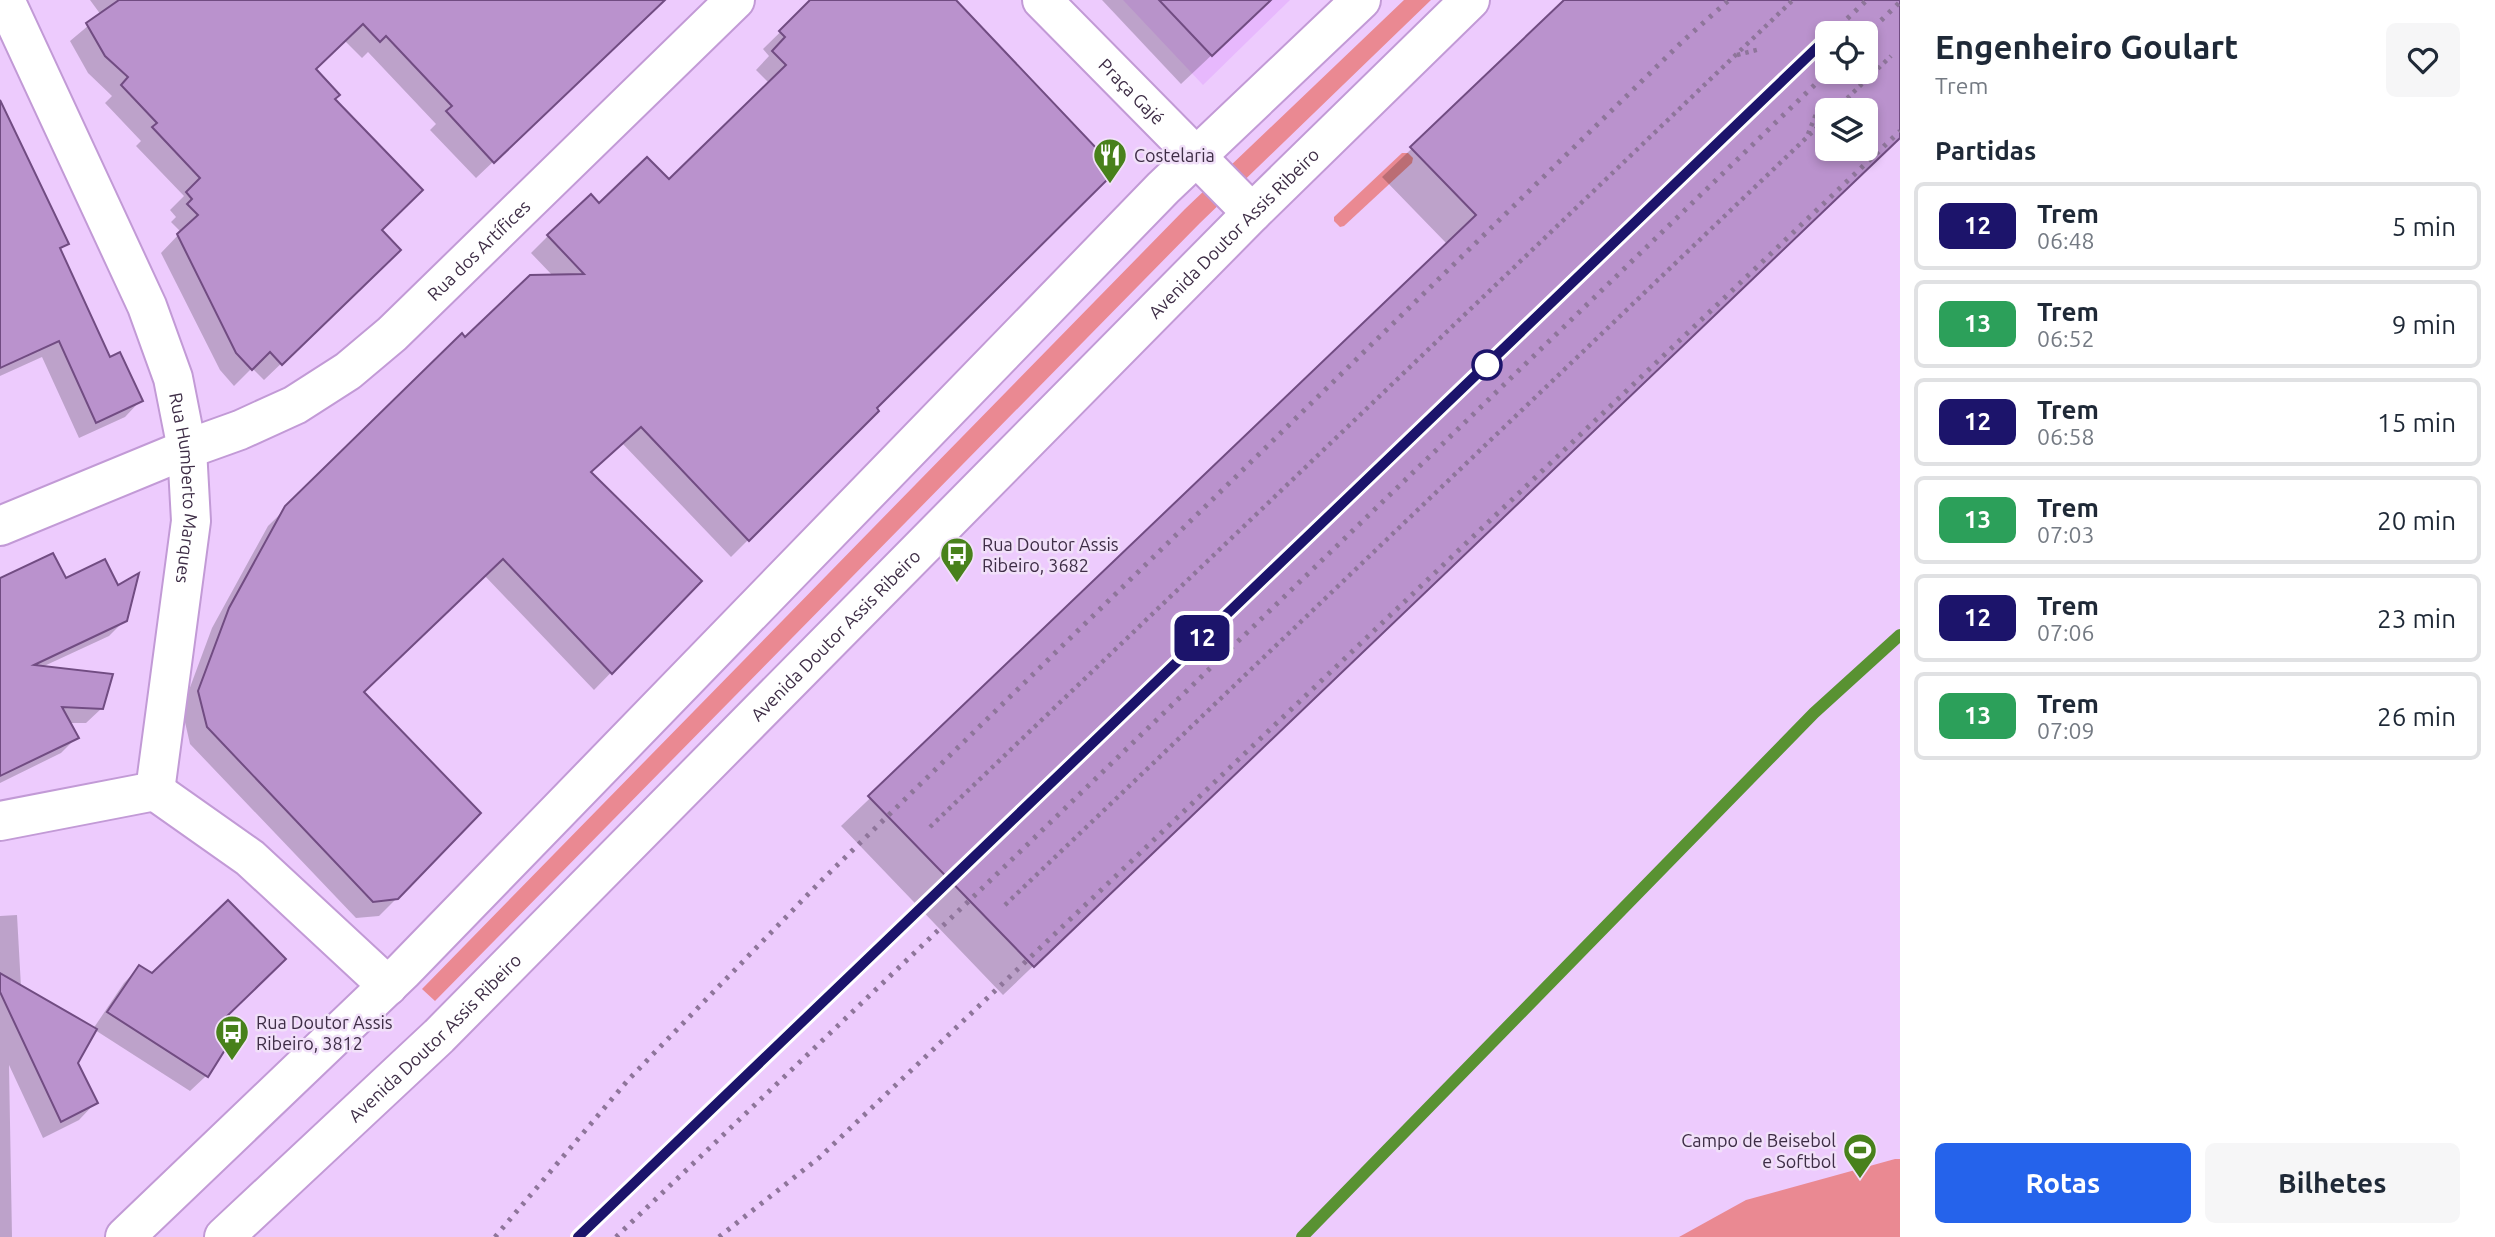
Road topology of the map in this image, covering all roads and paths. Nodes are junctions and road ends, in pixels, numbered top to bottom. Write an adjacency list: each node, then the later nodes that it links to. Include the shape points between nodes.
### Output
1 (5, 0): 16 (main road, Rua Humberto Marques, via 147,306 173,378)
2 (735, 0): 16 (main road, Rua dos Artífices, via 393,334 348,371 295,405)
3 (1042, 0): 14 (main road, Praça Gajé)
4 (1361, 0): 14 (main road)
5 (1470, 0): 15 (main road, Avenida Doutor Assis Ribeiro)
6 (1793, 0): 9 (path)
7 (1760, 49): 9 (path)
8 (1891, 55): 10 (path)
9 (1736, 56): 20 (path)
10 (1847, 98)
11 (1815, 117): 13 (path)
12 (1815, 129): 13 (path)
13 (1807, 137): 21 (path)
14 (1196, 156): 15 (main road, Praça Gajé); 22 (main road)
15 (1252, 214): 24 (main road, Avenida Doutor Assis Ribeiro, via 439,1036)
16 (187, 449): 17 (main road, Rua dos Artífices); 18 (main road, Rua Humberto Marques, via 191,521)
17 (0, 526)
18 (155, 791): 19 (main road); 22 (main road, via 250,858)
19 (0, 821)
20 (930, 827)
21 (1005, 905)
22 (388, 986): 23 (main road)
23 (125, 1237)
24 (224, 1237)

